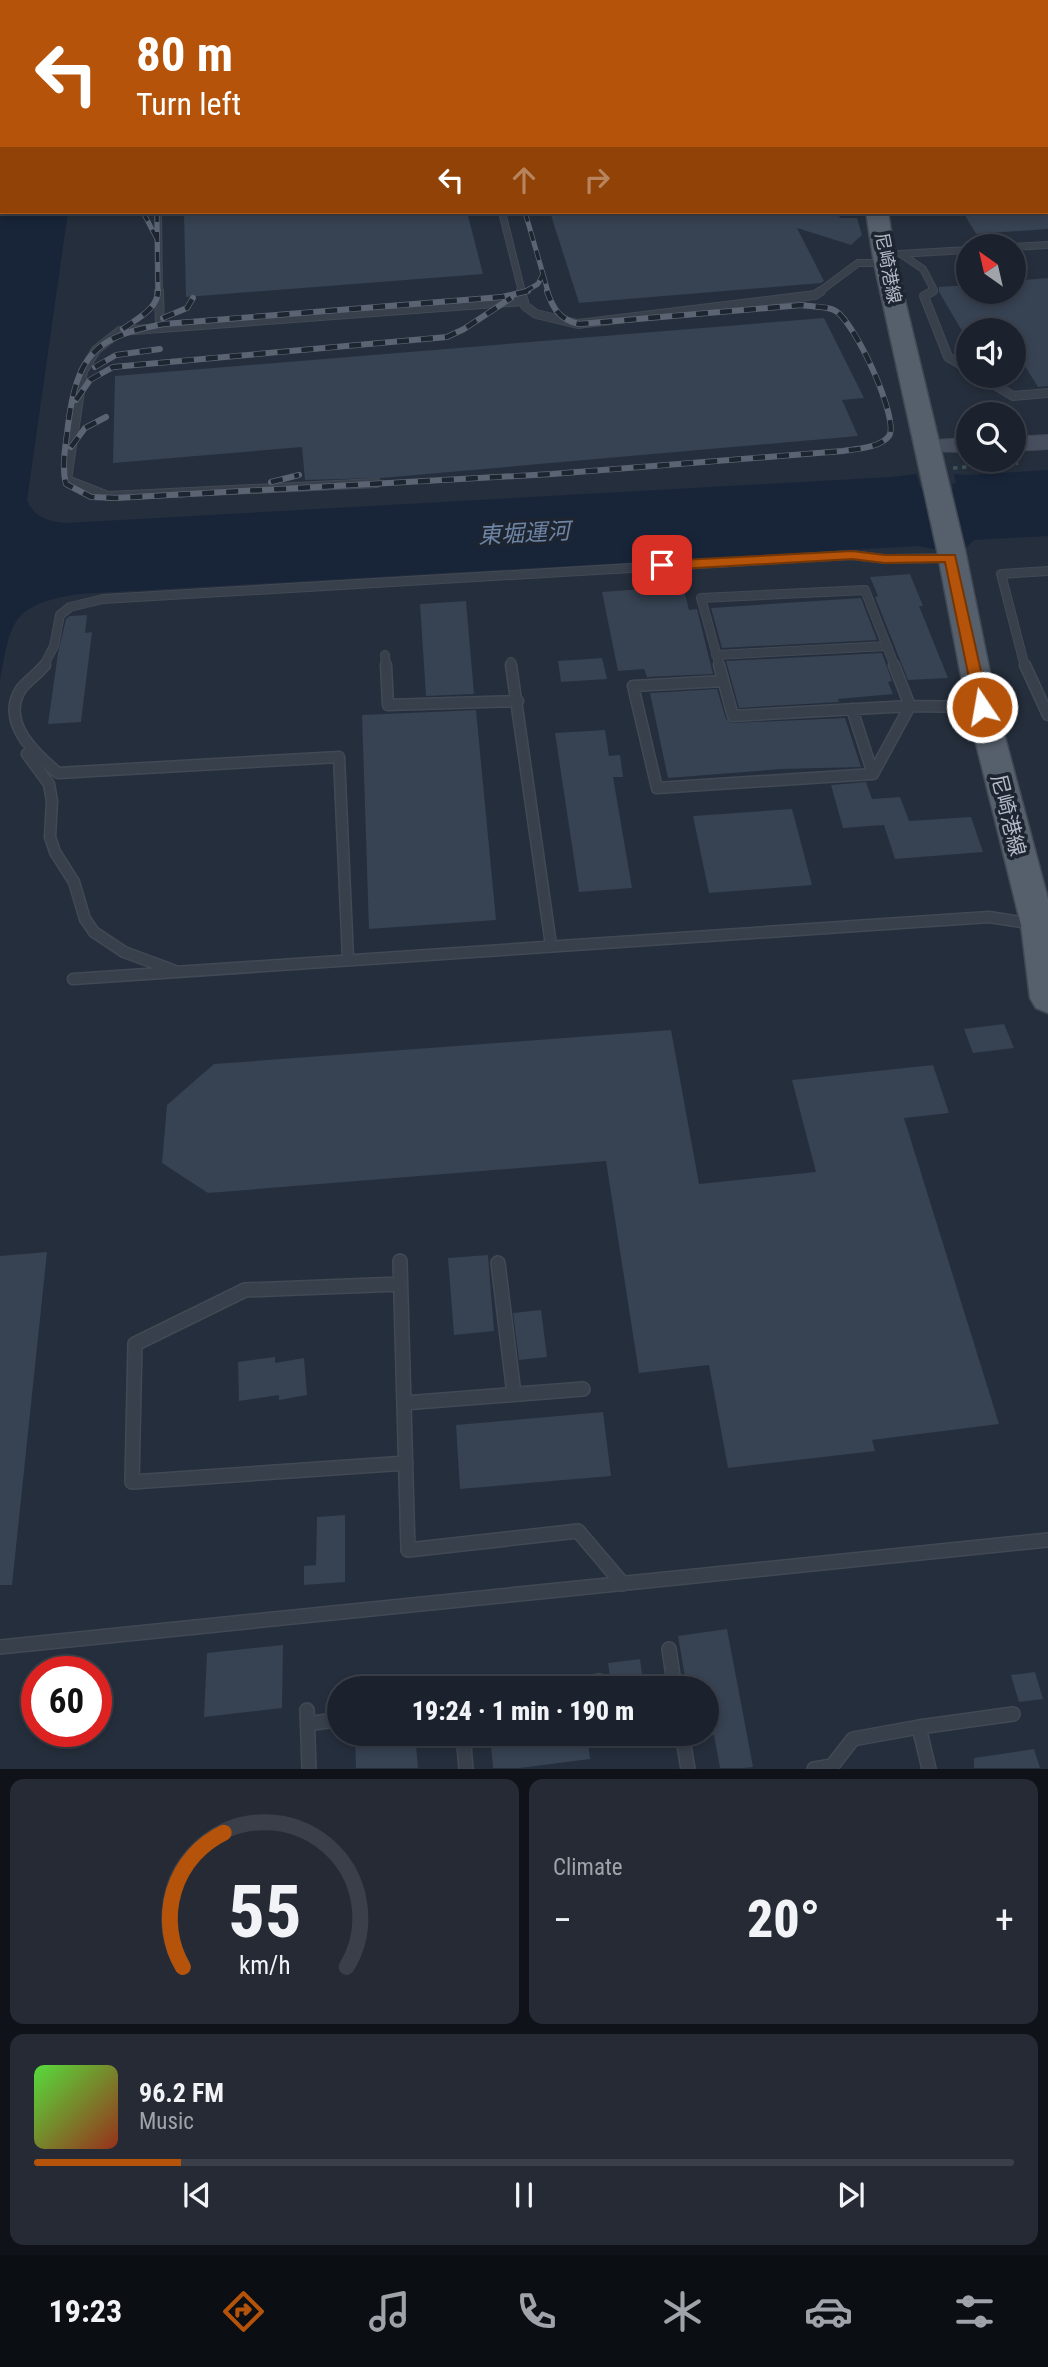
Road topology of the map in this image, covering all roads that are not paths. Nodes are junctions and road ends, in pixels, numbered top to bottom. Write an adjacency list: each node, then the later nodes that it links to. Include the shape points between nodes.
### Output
1 (158, 214): 9 (lane)
2 (502, 214): 8 (lane)
3 (878, 214): 7 (main road, 尼崎港線)
4 (1048, 245): 5 (lane)
5 (1026, 246)
6 (956, 251): 7 (lane)
7 (891, 257): 8 (lane, via 858,263 815,295 578,324 531,312); 10 (lane, via 928,276 934,290 924,296 948,357); 16 (main road, 尼崎港線)
8 (524, 301): 9 (lane)
9 (160, 328): 17 (lane, via 120,331 96,350 83,371 68,480 108,496)
10 (956, 362)
11 (1000, 388): 12 (lane, via 1013,396)
12 (1048, 393)
13 (1048, 442): 14 (street)
14 (1026, 451)
15 (956, 452): 16 (street)
16 (932, 467): 18 (main road, 尼崎港線)
17 (377, 484)
18 (951, 554): 27 (main road, 尼崎港線); 30 (lane, via 885,559 852,555 293,585 95,600 61,611 54,649 45,667 9,707 7,720)
19 (1048, 571): 29 (lane, via 1001,574 1025,667)
20 (887, 646): 22 (lane); 22 (lane, via 865,590 701,598); 26 (lane)
21 (385, 655): 25 (lane, via 388,705)
22 (716, 655): 24 (lane)
23 (512, 662): 25 (lane)
24 (723, 681): 28 (lane, via 733,716); 31 (lane, via 634,686 657,788)
25 (518, 701): 33 (lane)
26 (910, 706): 27 (lane); 28 (lane); 31 (lane)
27 (982, 707): 32 (main road, 尼崎港線)
28 (852, 709): 31 (lane)
29 (1048, 715)
30 (19, 743): 34 (lane, via 58,773 339,757); 35 (lane, via 49,784 50,837 74,882 85,919 94,932 124,952)
31 (873, 774)
32 (1038, 925): 33 (lane, via 989,917); 37 (main road, 尼崎港線)
33 (551, 945): 34 (lane)
34 (348, 958): 35 (lane)
35 (176, 971): 36 (lane)
36 (73, 979)
37 (1048, 996)
38 (400, 1261): 40 (lane)
39 (498, 1264): 42 (lane)
40 (400, 1284): 43 (lane); 44 (lane, via 245,1290 135,1344 132,1482)
41 (583, 1389): 42 (lane)
42 (514, 1394): 43 (lane)
43 (404, 1403): 44 (lane)
44 (406, 1463): 46 (lane, via 408,1550 578,1531)
45 (1048, 1540): 46 (lane)
46 (623, 1584): 47 (lane)
47 (0, 1647)
48 (669, 1649): 49 (lane)
49 (673, 1676)
50 (1013, 1714): 52 (lane)
51 (327, 1718): 55 (lane, via 307,1717)
52 (919, 1727): 58 (lane, via 853,1738 832,1766); 59 (lane)
53 (464, 1746): 56 (lane)
54 (684, 1746): 57 (lane)
55 (309, 1769)
56 (466, 1769)
57 (688, 1769)
58 (814, 1769)
59 (929, 1769)

